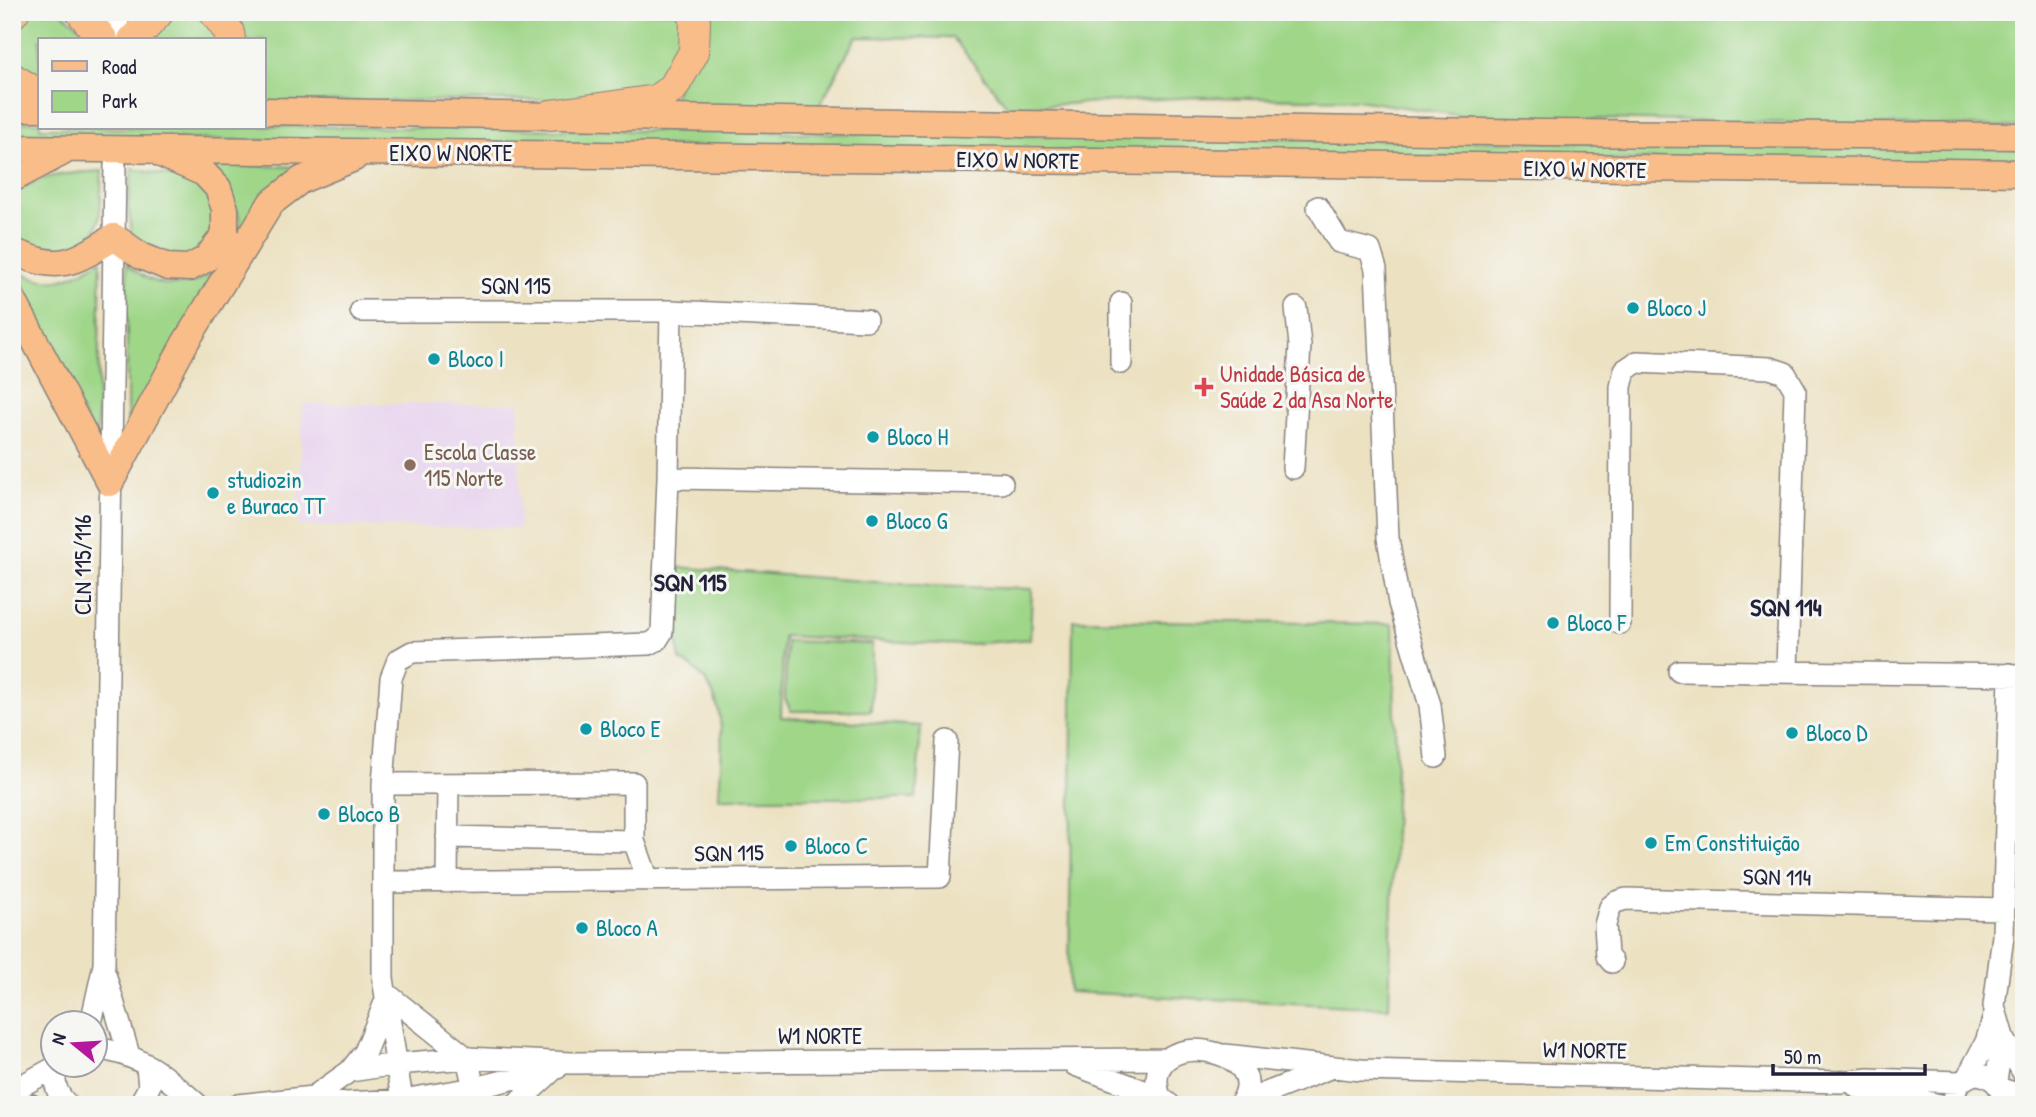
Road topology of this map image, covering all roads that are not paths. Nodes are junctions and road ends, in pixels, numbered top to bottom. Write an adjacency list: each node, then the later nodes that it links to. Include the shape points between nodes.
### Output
1 (81, 12): 6 (highway)
2 (118, 12): 7 (street)
3 (159, 12): 8 (highway)
4 (214, 12): 9 (highway)
5 (692, 12): 15 (highway, via 694,52 673,88 656,100)
6 (101, 38)
7 (117, 38)
8 (135, 38)
9 (230, 38)
10 (12, 78): 11 (highway)
11 (38, 95)
12 (12, 108): 13 (main road)
13 (38, 108)
14 (266, 111): 15 (main road, EIXO W NORTE)
15 (550, 116): 16 (main road, EIXO W NORTE, via 1680,135)
16 (2024, 136)
17 (12, 148): 18 (main road, EIXO W NORTE)
18 (71, 149): 19 (main road, EIXO W NORTE); 23 (main road)
19 (150, 149): 20 (main road, EIXO W NORTE); 25 (main road, via 204,173 218,188 225,209 225,234 206,259 189,268 168,267 141,256)
20 (373, 153): 22 (main road, EIXO W NORTE); 36 (main road, via 334,163 301,180 271,204 186,343)
21 (115, 165): 25 (street, CLN 115/116)
22 (2024, 173)
23 (12, 179)
24 (1318, 206): 43 (street, via 1339,242 1370,250 1377,269 1388,538 1399,603 1430,705)
25 (114, 237): 26 (main road, via 61,264 38,262); 36 (street, CLN 115/116)
26 (12, 251)
27 (12, 298): 36 (main road)
28 (1121, 303): 33 (street)
29 (1296, 308): 34 (street, via 1300,345)
30 (361, 311): 31 (street, SQN 115)
31 (671, 311): 32 (street, SQN 115); 35 (street)
32 (866, 320)
33 (1121, 363)
34 (1293, 468)
35 (668, 478): 37 (street); 44 (street, via 662,632 657,640 649,644 412,652 398,660 391,678)
36 (110, 483): 53 (street, CLN 115/116)
37 (1002, 483)
38 (1620, 623): 40 (street, via 1621,387 1625,370 1637,362 1770,368 1785,373 1795,390)
39 (1679, 671): 40 (street)
40 (1787, 672): 41 (street)
41 (2017, 675): 51 (street)
42 (947, 741): 48 (street, SQN 115, via 940,877)
43 (1436, 757)
44 (383, 784): 45 (street); 49 (street)
45 (448, 784): 46 (street); 47 (street, via 634,783)
46 (447, 836): 47 (street); 50 (street)
47 (634, 841): 48 (street)
48 (648, 880): 50 (street, SQN 115)
49 (383, 882): 50 (street, SQN 115); 54 (street)
50 (447, 882)
51 (2002, 909): 52 (street, SQN 114, via 1626,899 1616,902 1607,915 1607,956); 56 (street)
52 (1612, 962)
53 (104, 965): 55 (street, CLN 115/116); 59 (street, CLN 115/116)
54 (387, 994): 61 (street); 64 (street); 68 (street, via 365,1052)
55 (94, 1009)
56 (1995, 1013): 57 (street); 72 (street, via 1986,1042)
57 (2003, 1037): 69 (street); 75 (street)
58 (108, 1050): 59 (street)
59 (129, 1055): 66 (street)
60 (1225, 1055): 62 (street, W1 NORTE, via 1201,1051); 67 (street, W1 NORTE); 83 (street, via 1246,1076)
61 (467, 1058): 64 (street, W1 NORTE); 65 (street, W1 NORTE); 77 (street)
62 (1166, 1059): 63 (street, W1 NORTE); 81 (street, via 1157,1073)
63 (1066, 1062): 65 (street, W1 NORTE); 81 (street, W1 NORTE)
64 (397, 1064): 68 (street, W1 NORTE); 82 (street)
65 (564, 1066): 77 (street, W1 NORTE); 89 (street)
66 (147, 1067): 86 (street, via 149,1087); 87 (street, via 173,1082)
67 (1328, 1069): 73 (street, W1 NORTE); 83 (street, W1 NORTE)
68 (350, 1071): 79 (street, W1 NORTE)
69 (2024, 1073)
70 (38, 1077): 74 (street)
71 (55, 1078): 85 (street)
72 (1964, 1079): 73 (street, W1 NORTE); 75 (street, W1 NORTE, via 1977,1074); 92 (street, via 1955,1090)
73 (1841, 1082): 76 (street, W1 NORTE)
74 (12, 1091)
75 (1999, 1092): 78 (street)
76 (1883, 1094): 90 (street); 91 (street, W1 NORTE)
77 (476, 1096): 82 (street, W1 NORTE)
78 (2024, 1096)
79 (313, 1097): 82 (street, W1 NORTE, via 346,1103); 88 (street, W1 NORTE)
80 (12, 1101): 84 (street)
81 (1165, 1101)
82 (410, 1102)
83 (1240, 1104)
84 (31, 1105)
85 (68, 1105)
86 (139, 1105)
87 (198, 1105)
88 (238, 1105)
89 (515, 1105)
90 (1902, 1105)
91 (1940, 1105)
92 (1955, 1105)

